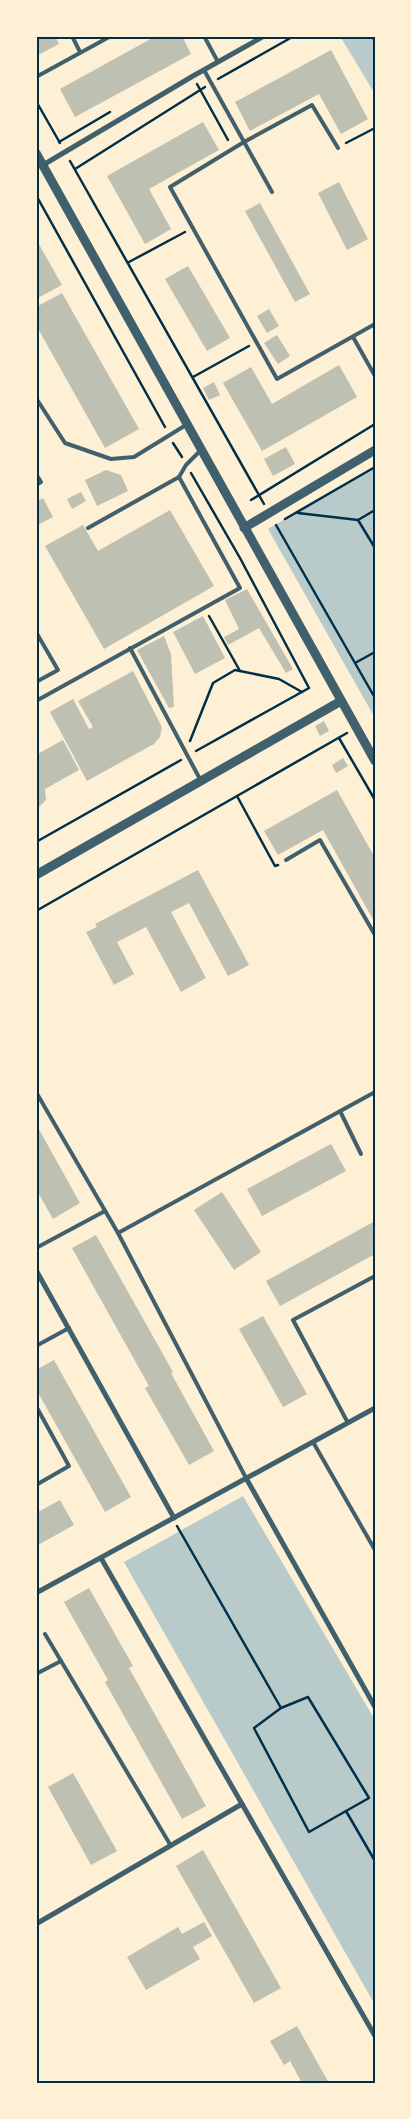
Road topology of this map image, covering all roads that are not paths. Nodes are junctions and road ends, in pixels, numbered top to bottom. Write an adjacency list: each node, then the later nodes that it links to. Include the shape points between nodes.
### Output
1 (72, 36): 5 (lane)
2 (111, 36): 5 (lane)
3 (204, 36): 6 (lane)
4 (264, 36): 6 (street)
5 (80, 52): 8 (lane)
6 (218, 62): 7 (street)
7 (204, 70): 9 (lane); 12 (street)
8 (36, 77)
9 (244, 142): 10 (lane, via 312,105); 13 (lane); 15 (lane, via 170,188 278,379)
10 (338, 148)
11 (36, 153): 12 (street)
12 (40, 168): 18 (street)
13 (272, 192)
14 (375, 324): 15 (lane)
15 (353, 337): 16 (lane)
16 (375, 376)
17 (36, 398): 18 (lane, via 65,443 111,459 134,458)
18 (186, 425): 20 (street)
19 (375, 450): 25 (street)
20 (200, 451): 22 (lane); 25 (street)
21 (36, 474): 23 (lane, via 41,482)
22 (179, 477): 24 (lane); 27 (lane, via 240,588)
23 (36, 485)
24 (88, 528)
25 (244, 528): 30 (street)
26 (36, 632): 28 (lane, via 58,670)
27 (130, 648): 29 (lane); 32 (lane)
28 (36, 682)
29 (36, 701)
30 (341, 701): 31 (street); 32 (street)
31 (375, 761)
32 (201, 781): 34 (street)
33 (286, 860): 35 (lane, via 320,840)
34 (36, 875)
35 (375, 935)
36 (36, 1092): 40 (lane)
37 (375, 1092): 38 (lane)
38 (340, 1111): 39 (lane); 41 (lane)
39 (361, 1154)
40 (105, 1211): 41 (lane); 42 (lane)
41 (118, 1233): 51 (lane)
42 (36, 1248)
43 (36, 1270): 45 (street)
44 (375, 1276): 49 (lane, via 292,1320)
45 (68, 1328): 46 (lane); 53 (street)
46 (36, 1346)
47 (36, 1406): 52 (lane, via 69,1466)
48 (375, 1408): 49 (street)
49 (348, 1423): 50 (street)
50 (313, 1442): 51 (street); 54 (lane)
51 (246, 1478): 53 (street); 60 (street)
52 (36, 1485)
53 (173, 1518): 55 (street)
54 (375, 1550)
55 (101, 1558): 56 (street); 61 (street)
56 (36, 1593)
57 (45, 1634): 58 (lane)
58 (62, 1661): 59 (lane); 62 (lane)
59 (36, 1674)
60 (375, 1707)
61 (242, 1804): 62 (street); 64 (street)
62 (171, 1846): 63 (street)
63 (36, 1924)
64 (375, 2036)

